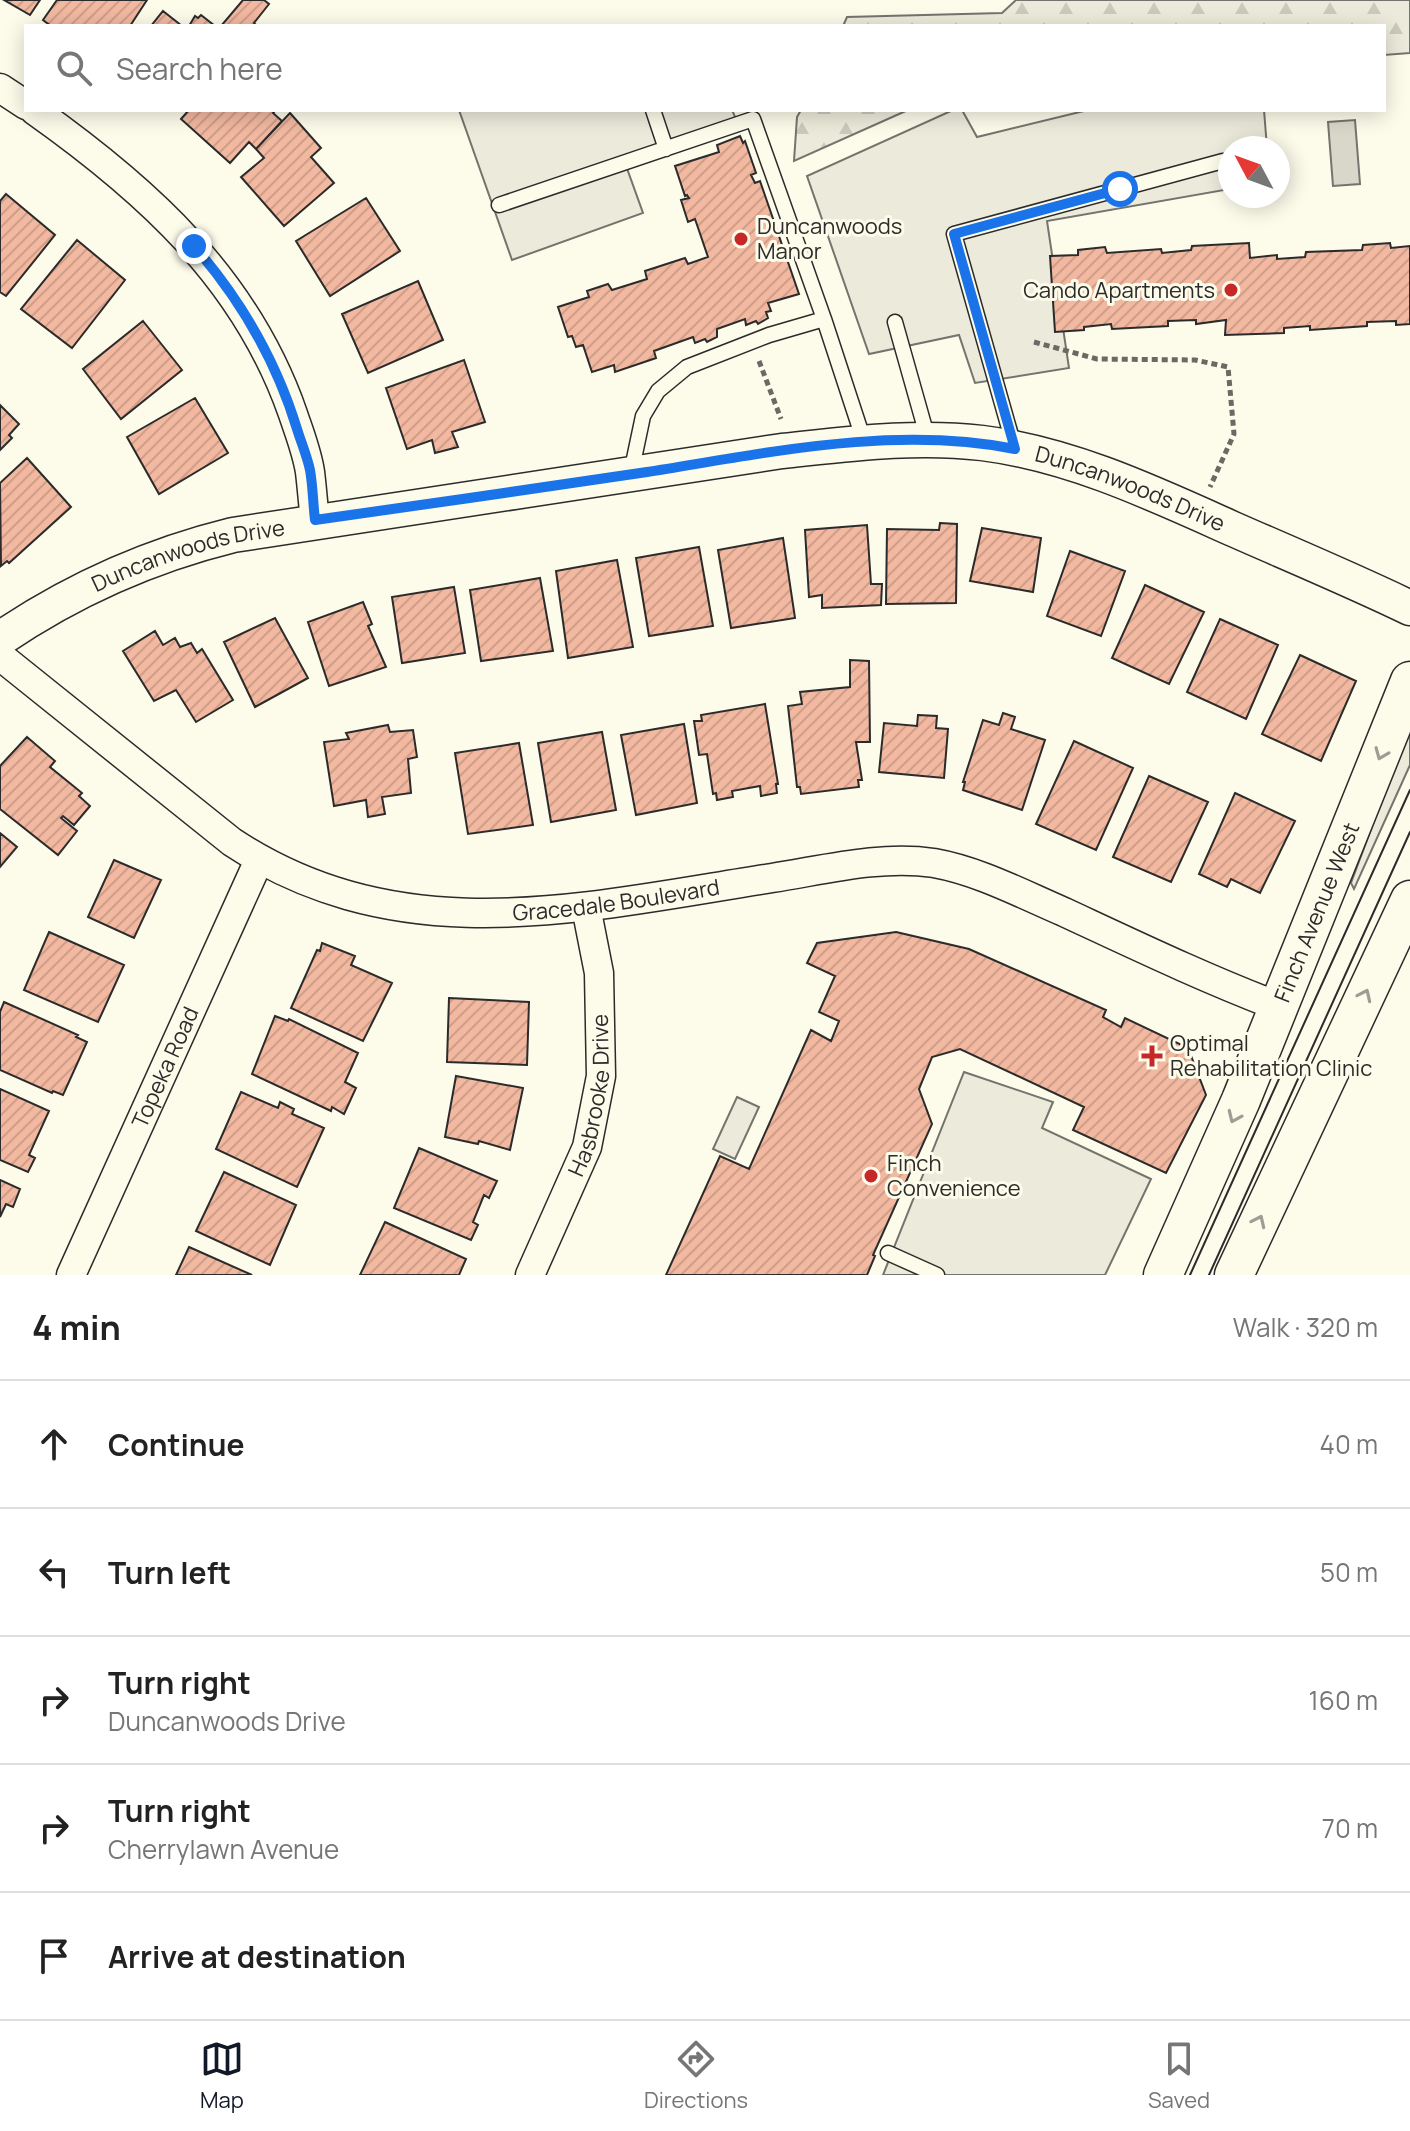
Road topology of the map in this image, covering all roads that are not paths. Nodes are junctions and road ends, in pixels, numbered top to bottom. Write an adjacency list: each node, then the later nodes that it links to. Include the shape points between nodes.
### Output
1 (0, 88): 2 (street)
2 (24, 104)
3 (37, 112): 14 (street, via 132,187 194,246 253,324 282,384 310,469)
4 (654, 112): 5 (lane)
5 (666, 149): 7 (lane); 8 (lane, via 753,119)
6 (1218, 162): 12 (lane, via 954,234)
7 (499, 205)
8 (824, 319): 11 (lane); 13 (lane, via 687,367 658,391 643,416)
9 (895, 322): 10 (lane)
10 (928, 440): 11 (street, Duncanwoods Drive); 12 (street, Duncanwoods Drive)
11 (864, 442): 13 (street, Duncanwoods Drive)
12 (1015, 449): 15 (street, Duncanwoods Drive, via 1118,478)
13 (631, 474): 14 (street, Duncanwoods Drive)
14 (315, 520): 16 (street, Duncanwoods Drive, via 183,547 127,567)
15 (1410, 608)
16 (0, 639)
17 (0, 656): 19 (street, Gracedale Boulevard)
18 (1410, 681): 22 (main road, Finch Avenue West, one-way to 22)
19 (259, 860): 21 (street, Gracedale Boulevard, via 308,883 373,903 435,913); 24 (street, Topeka Road)
20 (1410, 900): 28 (main road, one-way to 20)
21 (586, 907): 22 (street, Gracedale Boulevard, via 850,866 934,863 1001,885); 25 (street, Hasbrooke Drive, via 599,973 601,1076 587,1147)
22 (1280, 1007): 27 (main road, Finch Avenue West, one-way to 27)
23 (888, 1253): 26 (lane)
24 (71, 1275)
25 (530, 1275)
26 (937, 1275)
27 (1163, 1275)
28 (1234, 1275)

